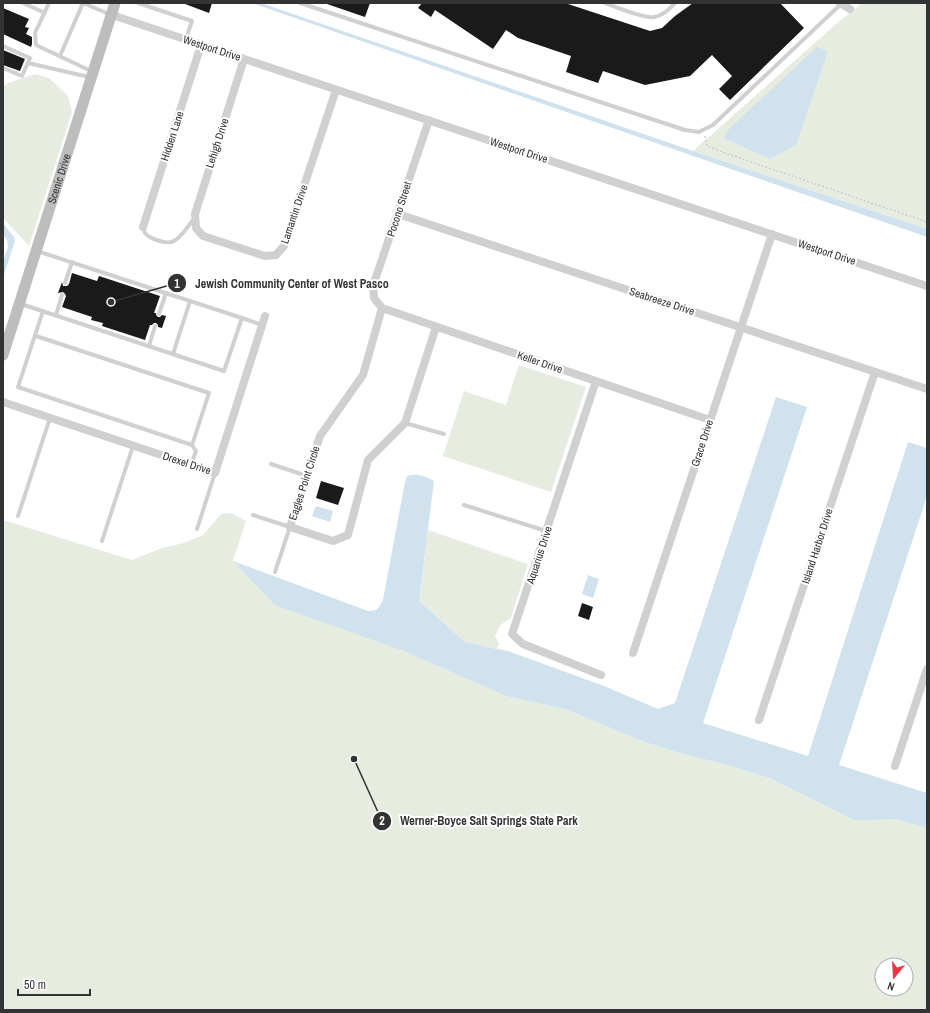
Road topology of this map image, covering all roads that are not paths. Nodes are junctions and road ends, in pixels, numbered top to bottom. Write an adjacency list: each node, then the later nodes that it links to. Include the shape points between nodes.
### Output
1 (22, 3): 12 (lane)
2 (49, 3): 12 (lane)
3 (83, 3): 10 (lane); 17 (lane)
4 (116, 3): 13 (street, Scenic Drive)
5 (138, 3): 14 (lane, via 192,21)
6 (300, 3): 9 (lane, via 685,130 699,132 713,125)
7 (605, 3): 8 (lane, via 642,16 654,17 668,11)
8 (675, 3)
9 (840, 3): 11 (street)
10 (89, 4): 13 (lane)
11 (850, 9)
12 (45, 13): 17 (lane, via 35,33 36,45)
13 (112, 15): 14 (street, Westport Drive); 21 (street, Scenic Drive)
14 (186, 40): 15 (street, Westport Drive)
15 (201, 45): 18 (street, Westport Drive); 26 (street, Hidden Lane)
16 (3, 46): 19 (lane, via 30,58)
17 (60, 56): 21 (lane)
18 (244, 59): 22 (street, Westport Drive); 25 (street, Lehigh Drive)
19 (28, 63): 20 (lane, via 22,76); 21 (lane)
20 (3, 68)
21 (93, 75): 29 (street, Scenic Drive)
22 (336, 90): 23 (street, Westport Drive); 27 (street, Lamantin Drive, via 284,246 276,255 265,256 203,236)
23 (429, 120): 24 (street, Pocono Street); 28 (street, Westport Drive)
24 (398, 214): 37 (street, Pocono Street, via 373,286 374,298); 46 (street, Seabreeze Drive)
25 (195, 218): 26 (lane, via 173,242 156,240 145,233); 27 (street, Lehigh Drive)
26 (143, 227)
27 (196, 228)
28 (772, 234): 32 (street, Westport Drive); 46 (street, Grace Drive)
29 (37, 251): 30 (lane); 36 (street, Scenic Drive)
30 (72, 262): 31 (lane); 33 (lane)
31 (65, 283)
32 (927, 286)
33 (166, 293): 35 (lane); 39 (lane)
34 (62, 295): 40 (lane)
35 (190, 301): 42 (lane); 49 (lane)
36 (19, 303): 38 (lane); 50 (street, Scenic Drive)
37 (382, 308): 45 (street, Keller Drive); 64 (street, Eagles Point Circle, via 363,375 320,436)
38 (43, 311): 40 (lane); 47 (lane)
39 (159, 314)
40 (56, 315): 48 (lane)
41 (265, 316): 43 (street, Drexel Drive)
42 (242, 318): 43 (lane); 49 (lane, via 224,371)
43 (262, 325): 63 (street, Drexel Drive)
44 (155, 326): 48 (lane)
45 (436, 327): 52 (street, Keller Drive); 57 (street, Eagles Point Circle)
46 (741, 327): 51 (street, Seabreeze Drive); 56 (street, Grace Drive)
47 (36, 336): 59 (lane, via 209,393); 59 (lane, via 18,387)
48 (149, 346): 49 (lane)
49 (173, 354)
50 (3, 355)
51 (875, 372): 53 (street, Seabreeze Drive); 76 (street, Island Harbor Drive)
52 (596, 381): 56 (street, Keller Drive); 70 (street, Aquarius Drive)
53 (927, 389)
54 (3, 402): 55 (street, Drexel Drive)
55 (50, 418): 60 (street, Drexel Drive); 67 (lane)
56 (710, 420): 73 (street, Grace Drive)
57 (405, 423): 58 (lane); 68 (street, Eagles Point Circle, via 368,460 348,535 333,541)
58 (444, 434)
59 (192, 445): 62 (lane, via 196,451)
60 (133, 446): 62 (street, Drexel Drive); 71 (lane)
61 (271, 464): 64 (lane)
62 (191, 465): 63 (street, Drexel Drive)
63 (215, 473): 69 (lane)
64 (307, 476): 68 (street, Eagles Point Circle)
65 (464, 505): 70 (lane)
66 (253, 515): 68 (lane)
67 (18, 516)
68 (290, 527): 72 (lane)
69 (197, 529)
70 (546, 532): 75 (street, Aquarius Drive, via 512,634 523,644)
71 (102, 541)
72 (275, 572)
73 (633, 652)
74 (927, 669): 77 (street)
75 (601, 675)
76 (758, 720)
77 (894, 766)

